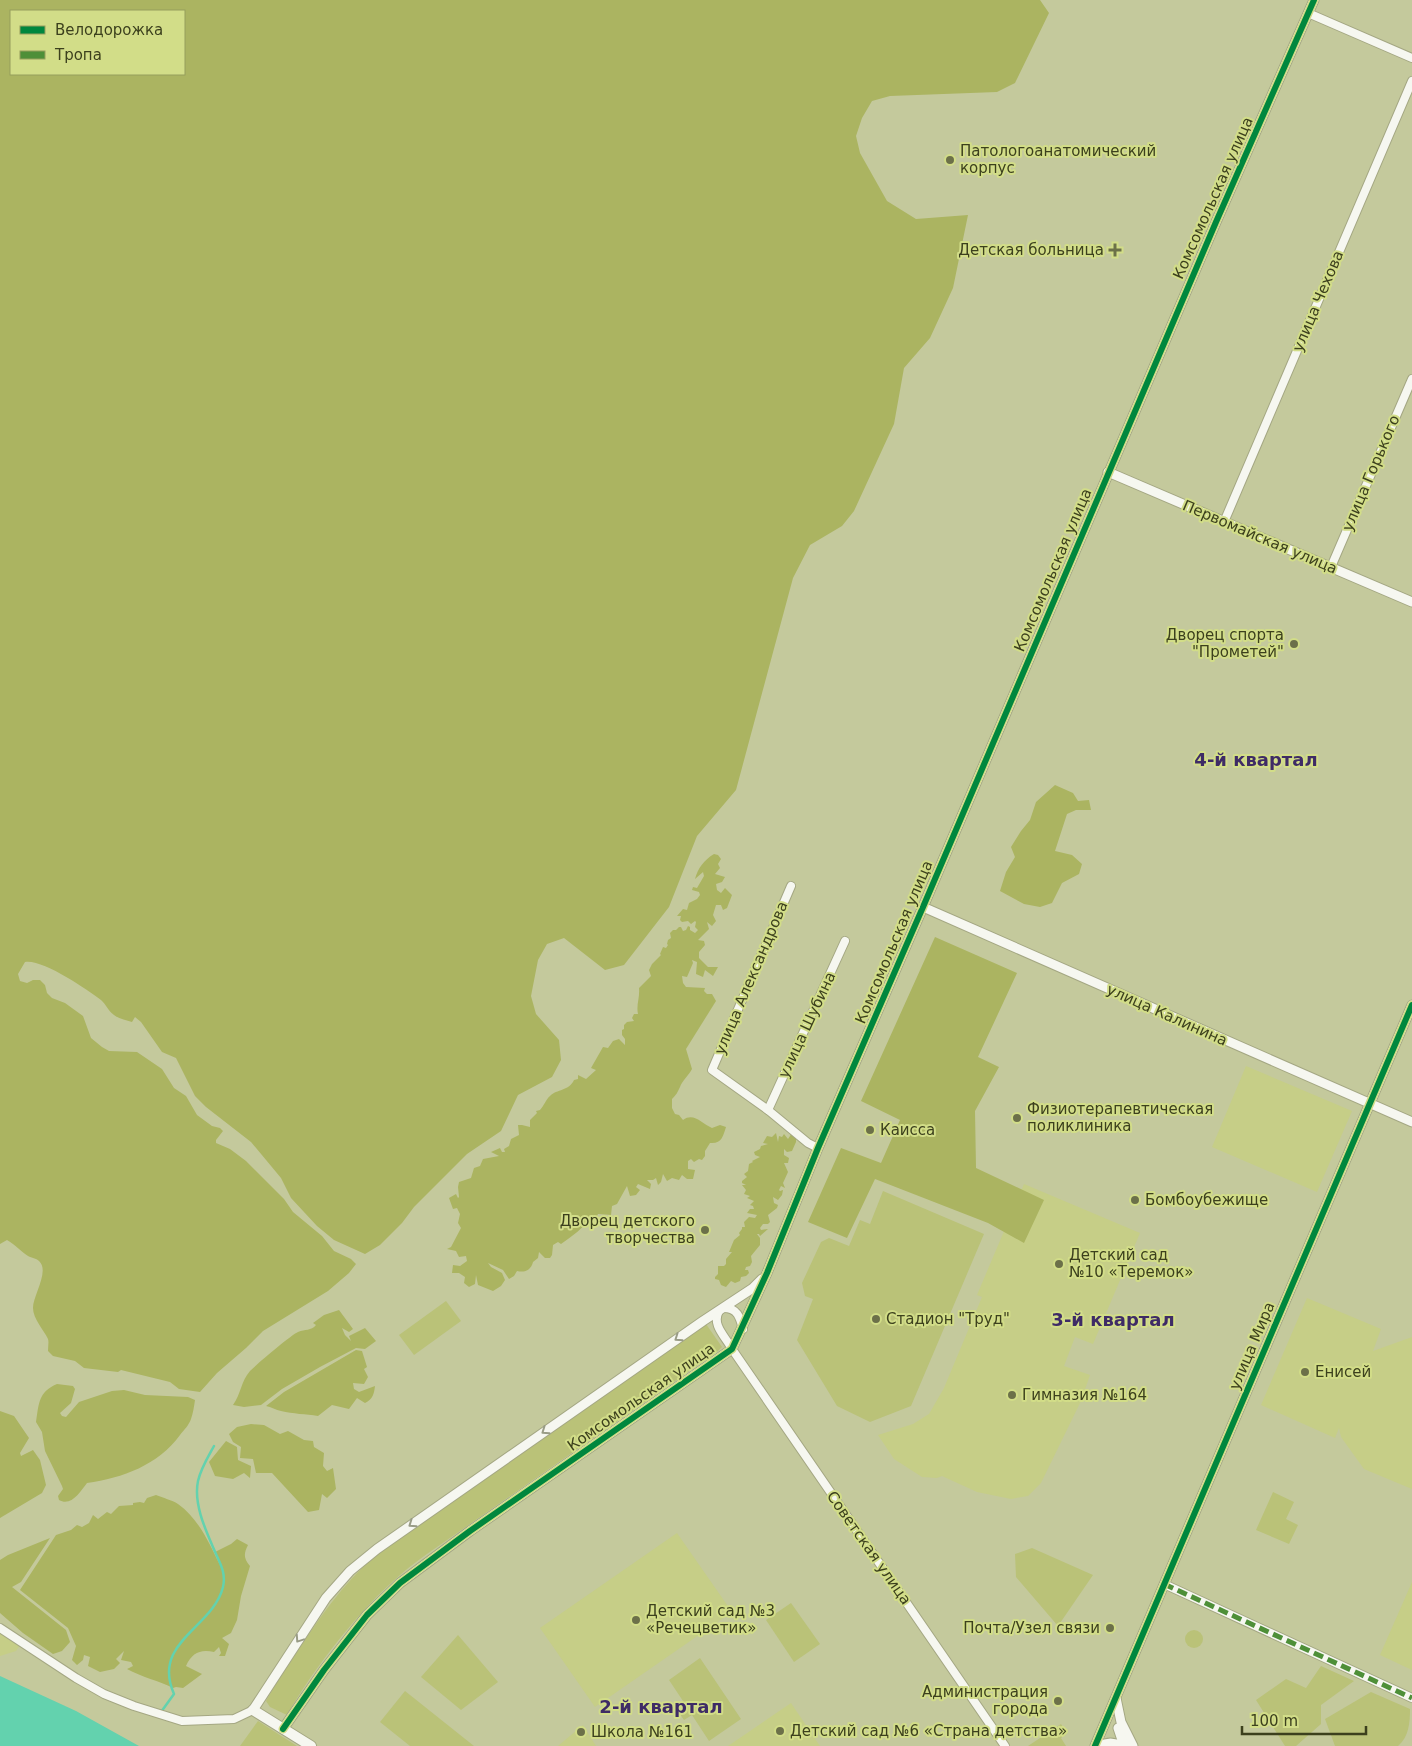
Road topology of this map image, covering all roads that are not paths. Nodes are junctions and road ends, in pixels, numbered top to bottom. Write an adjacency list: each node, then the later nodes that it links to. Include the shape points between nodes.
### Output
1 (1314, 0): 2 (street, Комсомольская улица)
2 (1308, 13): 3 (street); 6 (street, Комсомольская улица)
3 (1412, 58)
4 (1412, 81): 7 (street, улица Чехова)
5 (1412, 380): 8 (street, улица Горького)
6 (1108, 472): 7 (street, Первомайская улица); 11 (street, Комсомольская улица)
7 (1224, 522): 8 (street, Первомайская улица)
8 (1331, 567): 9 (street, Первомайская улица)
9 (1412, 602)
10 (791, 886): 15 (street, улица Александрова, via 712,1070)
11 (923, 908): 14 (street, улица Калинина); 17 (street, Комсомольская улица)
12 (845, 941): 15 (street, улица Шубина)
13 (1412, 1005): 14 (street, улица Мира)
14 (1370, 1104): 16 (street, улица Калинина); 22 (street, улица Мира)
15 (768, 1110): 17 (street)
16 (1412, 1122)
17 (818, 1148): 18 (street, Комсомольская улица)
18 (767, 1273): 19 (street, Комсомольская улица, via 753,1288); 20 (street, Комсомольская улица)
19 (722, 1310): 20 (street, via 736,1311); 21 (street, Советская улица, via 716,1316 717,1324); 26 (street, Комсомольская улица, one-way to 26, via 377,1549 350,1571 326,1598)
20 (742, 1329): 21 (street, Комсомольская улица)
21 (732, 1349): 27 (street, Комсомольская улица, via 400,1582 367,1615); 29 (street, Советская улица)
22 (1164, 1584): 24 (street, улица Мира); 25 (street)
23 (0, 1628): 26 (street, via 76,1678 134,1706 182,1721 234,1719)
24 (1116, 1696): 30 (street, улица Мира); 32 (street, via 1115,1714); 33 (street, via 1121,1722)
25 (1412, 1698)
26 (253, 1710): 27 (main road)
27 (283, 1729): 28 (main road)
28 (311, 1746)
29 (1005, 1746)
30 (1095, 1746)
31 (1100, 1746): 32 (street, via 1113,1743)
32 (1122, 1746)
33 (1133, 1746)

